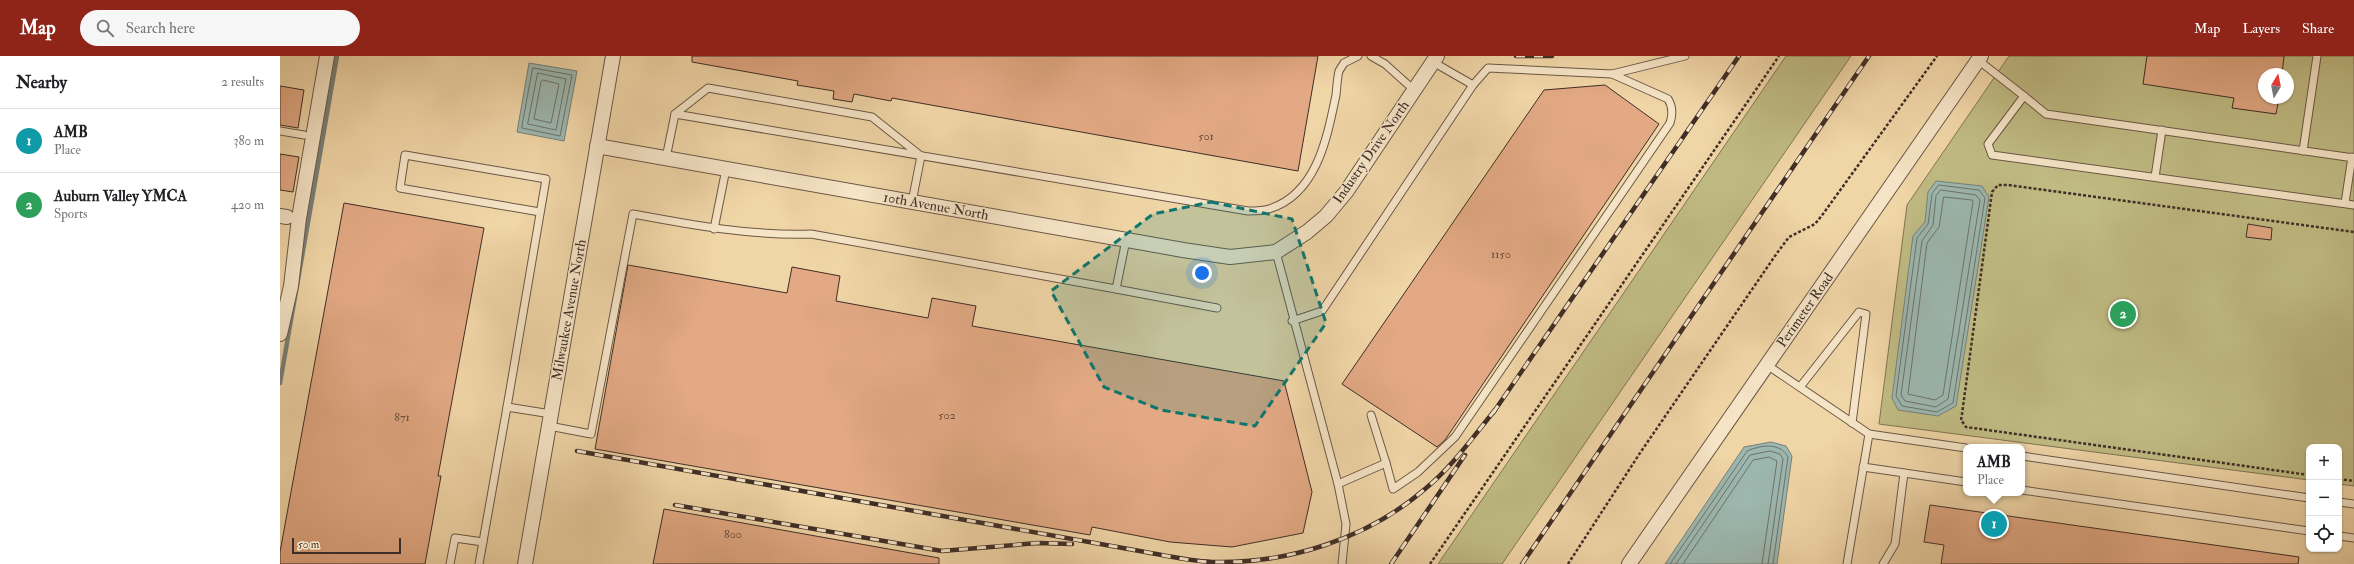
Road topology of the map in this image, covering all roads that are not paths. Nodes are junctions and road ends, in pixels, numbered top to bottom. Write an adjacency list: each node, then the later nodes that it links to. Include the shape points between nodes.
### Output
1 (327, 56): 34 (street, via 299,218 291,286)
2 (613, 56): 17 (street, Milwaukee Avenue North)
3 (1358, 56): 19 (lane, via 1344,63 1339,71 1328,132 1315,169 1288,200 1269,209 1248,211)
4 (1371, 56): 11 (lane, via 1385,64)
5 (1685, 56): 9 (lane)
6 (2317, 56): 18 (lane)
7 (1980, 58): 12 (lane); 35 (street, Perimeter Road)
8 (1435, 59): 10 (lane); 11 (street, Industry Drive North)
9 (1612, 74): 10 (lane, via 1488,68); 44 (lane, via 1668,99 1672,105 1670,123 1455,437 1418,472 1393,489)
10 (1473, 84): 33 (lane, via 1322,311)
11 (1414, 90): 30 (street, Industry Drive North, via 1336,205 1312,228)
12 (2024, 96): 14 (lane, via 2046,114); 23 (lane, via 1988,144 1992,155)
13 (675, 114): 19 (lane); 19 (lane, via 708,88 872,117); 20 (lane)
14 (2162, 130): 18 (lane); 23 (lane)
15 (280, 131): 16 (lane)
16 (304, 135)
17 (598, 146): 20 (street, 10th Avenue North); 39 (street, Milwaukee Avenue North)
18 (2303, 150): 21 (lane)
19 (921, 156): 24 (lane)
20 (666, 158): 22 (street, 10th Avenue North)
21 (2353, 158): 25 (lane)
22 (726, 169): 24 (street, 10th Avenue North); 28 (lane)
23 (2155, 177): 25 (lane)
24 (912, 202): 29 (street, 10th Avenue North)
25 (2345, 203): 26 (lane)
26 (2354, 205)
27 (540, 212): 27 (lane, via 400,188 405,155 546,179); 37 (lane)
28 (714, 229): 31 (lane, via 788,235 811,234); 39 (lane, via 633,214 591,434)
29 (1126, 240): 30 (street, 10th Avenue North, via 1230,257); 31 (lane)
30 (1276, 252): 33 (lane)
31 (1116, 289): 32 (lane)
32 (1217, 308)
33 (1292, 321): 48 (lane)
34 (280, 334)
35 (1767, 365): 36 (lane); 61 (street, Perimeter Road)
36 (1800, 387): 40 (lane); 40 (lane, via 1859,312 1866,314)
37 (507, 407): 39 (lane); 56 (lane)
38 (1371, 415): 44 (lane)
39 (550, 420): 59 (street, Milwaukee Avenue North)
40 (1852, 423): 41 (lane)
41 (1869, 434): 42 (lane); 45 (lane)
42 (1963, 448)
43 (2025, 456): 50 (lane)
44 (1386, 462): 48 (lane)
45 (1863, 468): 46 (lane); 62 (lane)
46 (1904, 473): 47 (lane); 63 (lane, via 1895,544)
47 (1963, 482)
48 (1338, 484): 60 (lane, via 1346,524)
49 (2025, 490): 53 (lane)
50 (2306, 498)
51 (2342, 502): 52 (lane)
52 (2354, 504)
53 (2306, 531)
54 (2342, 536): 55 (lane)
55 (2354, 538)
56 (483, 542): 57 (lane, via 455,538); 58 (lane)
57 (450, 564)
58 (479, 564)
59 (524, 564)
60 (1342, 564)
61 (1629, 564)
62 (1847, 564)
63 (1883, 564)

